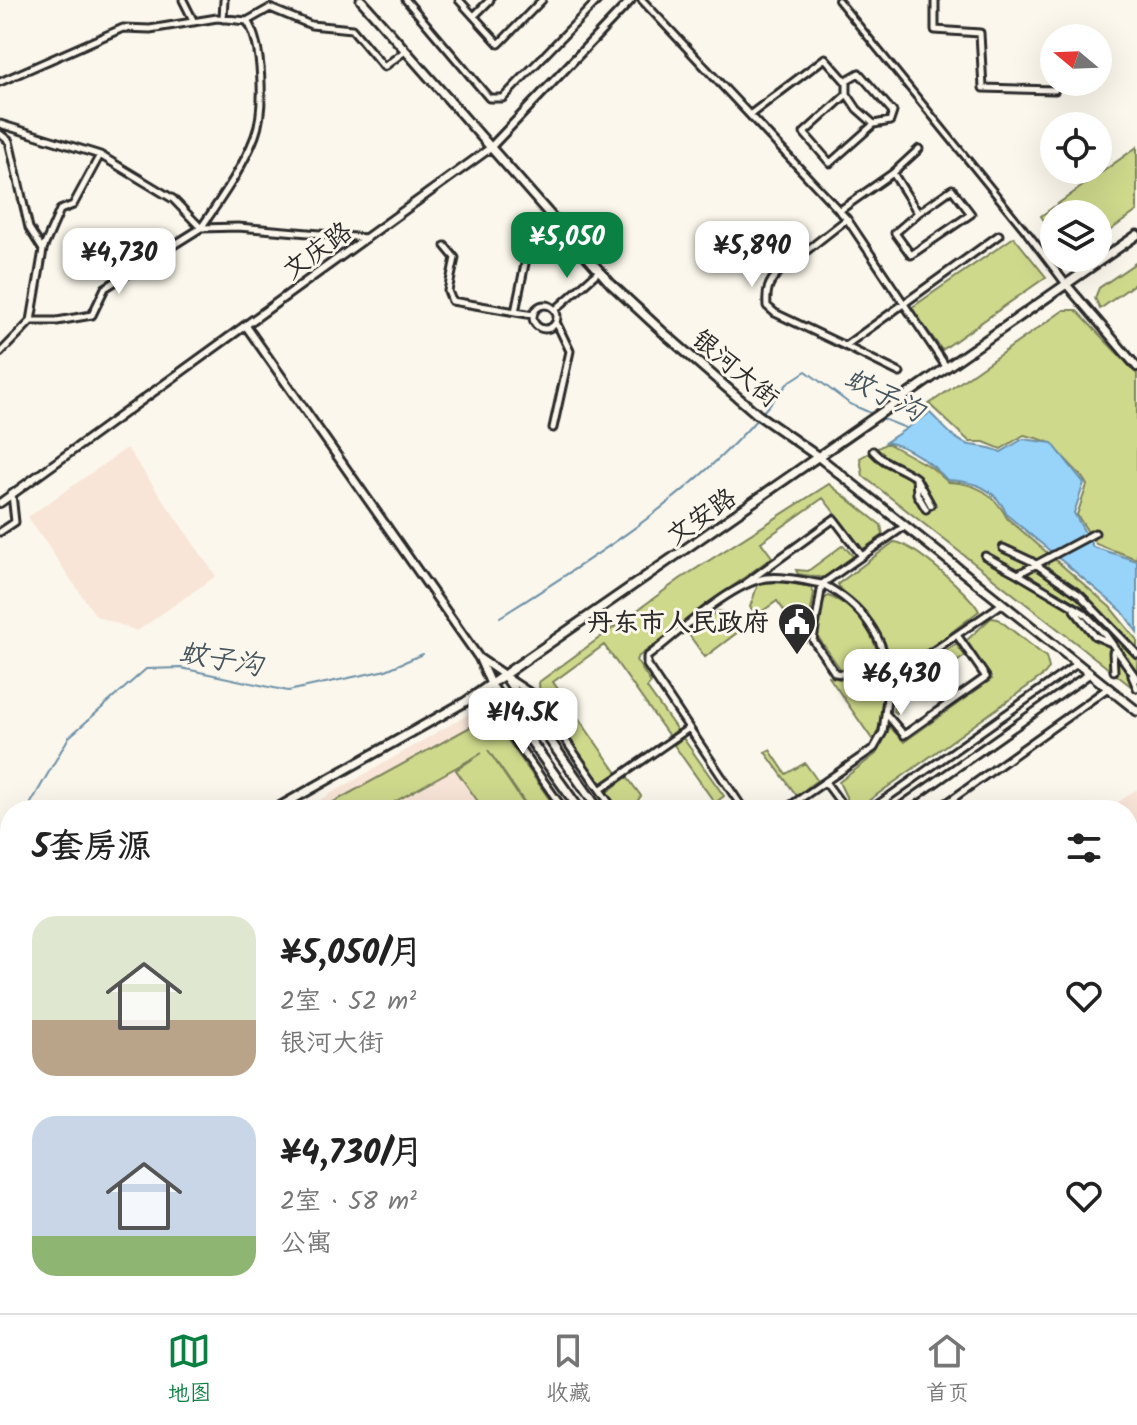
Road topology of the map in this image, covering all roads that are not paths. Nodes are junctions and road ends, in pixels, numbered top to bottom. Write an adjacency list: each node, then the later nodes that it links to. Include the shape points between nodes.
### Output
1 (183, 0): 16 (street)
2 (224, 0): 14 (street)
3 (361, 0): 17 (main road, 银河大街)
4 (406, 0): 8 (street, via 489,98 503,98)
5 (459, 0): 13 (street)
6 (490, 0): 13 (street)
7 (542, 0): 13 (street, via 499,44)
8 (598, 0)
9 (631, 0): 26 (street, 文庆路)
10 (642, 0): 22 (street)
11 (838, 0): 34 (street)
12 (935, 0): 20 (street, via 935,30 980,33 983,88)
13 (474, 16)
14 (223, 19): 15 (street); 16 (street)
15 (247, 21): 17 (street, via 270,8 311,25 352,29 384,67); 33 (street, via 256,33 260,75 256,135)
16 (194, 22): 19 (street, via 123,28)
17 (405, 51): 26 (main road, 银河大街)
18 (845, 81): 21 (street); 22 (street, via 825,58); 24 (street, via 859,73 893,112 890,121)
19 (0, 82)
20 (1040, 90)
21 (847, 94): 24 (street); 24 (street, via 804,133 830,163)
22 (751, 114): 30 (street)
23 (0, 124): 28 (street)
24 (874, 124)
25 (0, 134): 39 (street, via 9,141 29,228)
26 (489, 149): 37 (street, 文庆路); 41 (main road, 银河大街)
27 (919, 149): 29 (street)
28 (100, 155): 33 (street, via 173,199); 39 (street, via 73,205 60,210)
29 (893, 173): 30 (street); 31 (street)
30 (839, 211): 32 (street)
31 (918, 213): 31 (street, via 895,233 911,255 971,214 952,189)
32 (847, 219): 43 (street); 50 (street, via 778,273 766,296 775,313)
33 (201, 228): 37 (street); 47 (street, via 105,288 92,315)
34 (1028, 234): 42 (street)
35 (999, 235): 43 (street)
36 (1137, 235): 42 (main road, 文安路)
37 (367, 238): 49 (street, 文庆路)
38 (445, 246): 45 (street, via 455,258 448,291 452,301)
39 (43, 250): 47 (street)
40 (527, 254): 45 (street)
41 (599, 271): 44 (street); 57 (main road, 银河大街, via 760,415)
42 (1066, 284): 52 (street); 53 (main road, 文安路)
43 (902, 302): 50 (street); 53 (street)
44 (555, 310): 46 (street, via 541,306); 48 (street)
45 (515, 312): 46 (street)
46 (533, 315): 48 (street, via 540,328)
47 (31, 321): 51 (street)
48 (556, 322): 55 (street, via 570,351)
49 (246, 326): 58 (street, 文庆路); 75 (street)
50 (845, 346): 54 (street)
51 (0, 353)
52 (1137, 367)
53 (947, 368): 57 (main road, 文安路)
54 (900, 373)
55 (553, 428)
56 (873, 451): 60 (street, via 881,461 916,478 917,494)
57 (820, 458): 61 (main road, 银河大街); 79 (main road, 文安路)
58 (12, 494): 59 (street, 文庆路); 62 (street, via 15,522)
59 (0, 503)
60 (928, 507)
61 (905, 526): 65 (street); 71 (main road, 银河大街)
62 (0, 532)
63 (1095, 533): 67 (street)
64 (1003, 548): 67 (street)
65 (862, 556): 69 (street); 70 (street, via 834,519)
66 (985, 556): 68 (street)
67 (1035, 564): 68 (street); 74 (street, via 1080,595)
68 (1018, 574): 73 (street, via 1084,613)
69 (822, 584): 70 (street, via 763,578); 81 (street, via 860,610 874,630 888,660); 81 (street, via 813,640 835,673)
70 (738, 589): 87 (street, via 647,657 647,665)
71 (1002, 604): 72 (street); 76 (main road, 银河大街)
72 (957, 635): 81 (street); 86 (street, via 986,677 904,735)
73 (1110, 645): 77 (street); 80 (street)
74 (1137, 654)
75 (479, 658): 79 (street); 82 (street)
76 (1077, 664): 78 (main road, 银河大街); 98 (street)
77 (1114, 671)
78 (1089, 674): 83 (main road, 银河大街); 99 (street)
79 (504, 675): 82 (main road, 文安路); 89 (street, via 534,695); 93 (main road)
80 (1134, 677): 84 (street)
81 (889, 681): 86 (street)
82 (491, 685): 90 (main road, 文安路); 91 (street, via 504,725); 92 (main road)
83 (1108, 688): 85 (main road, 银河大街); 100 (street)
84 (1137, 688)
85 (1137, 711)
86 (887, 715): 88 (street, via 874,748)
87 (689, 728): 89 (street); 95 (street)
88 (826, 783): 96 (street); 97 (street)
89 (600, 790): 94 (street)
90 (291, 800)
91 (557, 800)
92 (573, 800)
93 (592, 800)
94 (607, 800)
95 (737, 800)
96 (800, 800)
97 (839, 800)
98 (884, 800)
99 (910, 800)
100 (951, 800)

